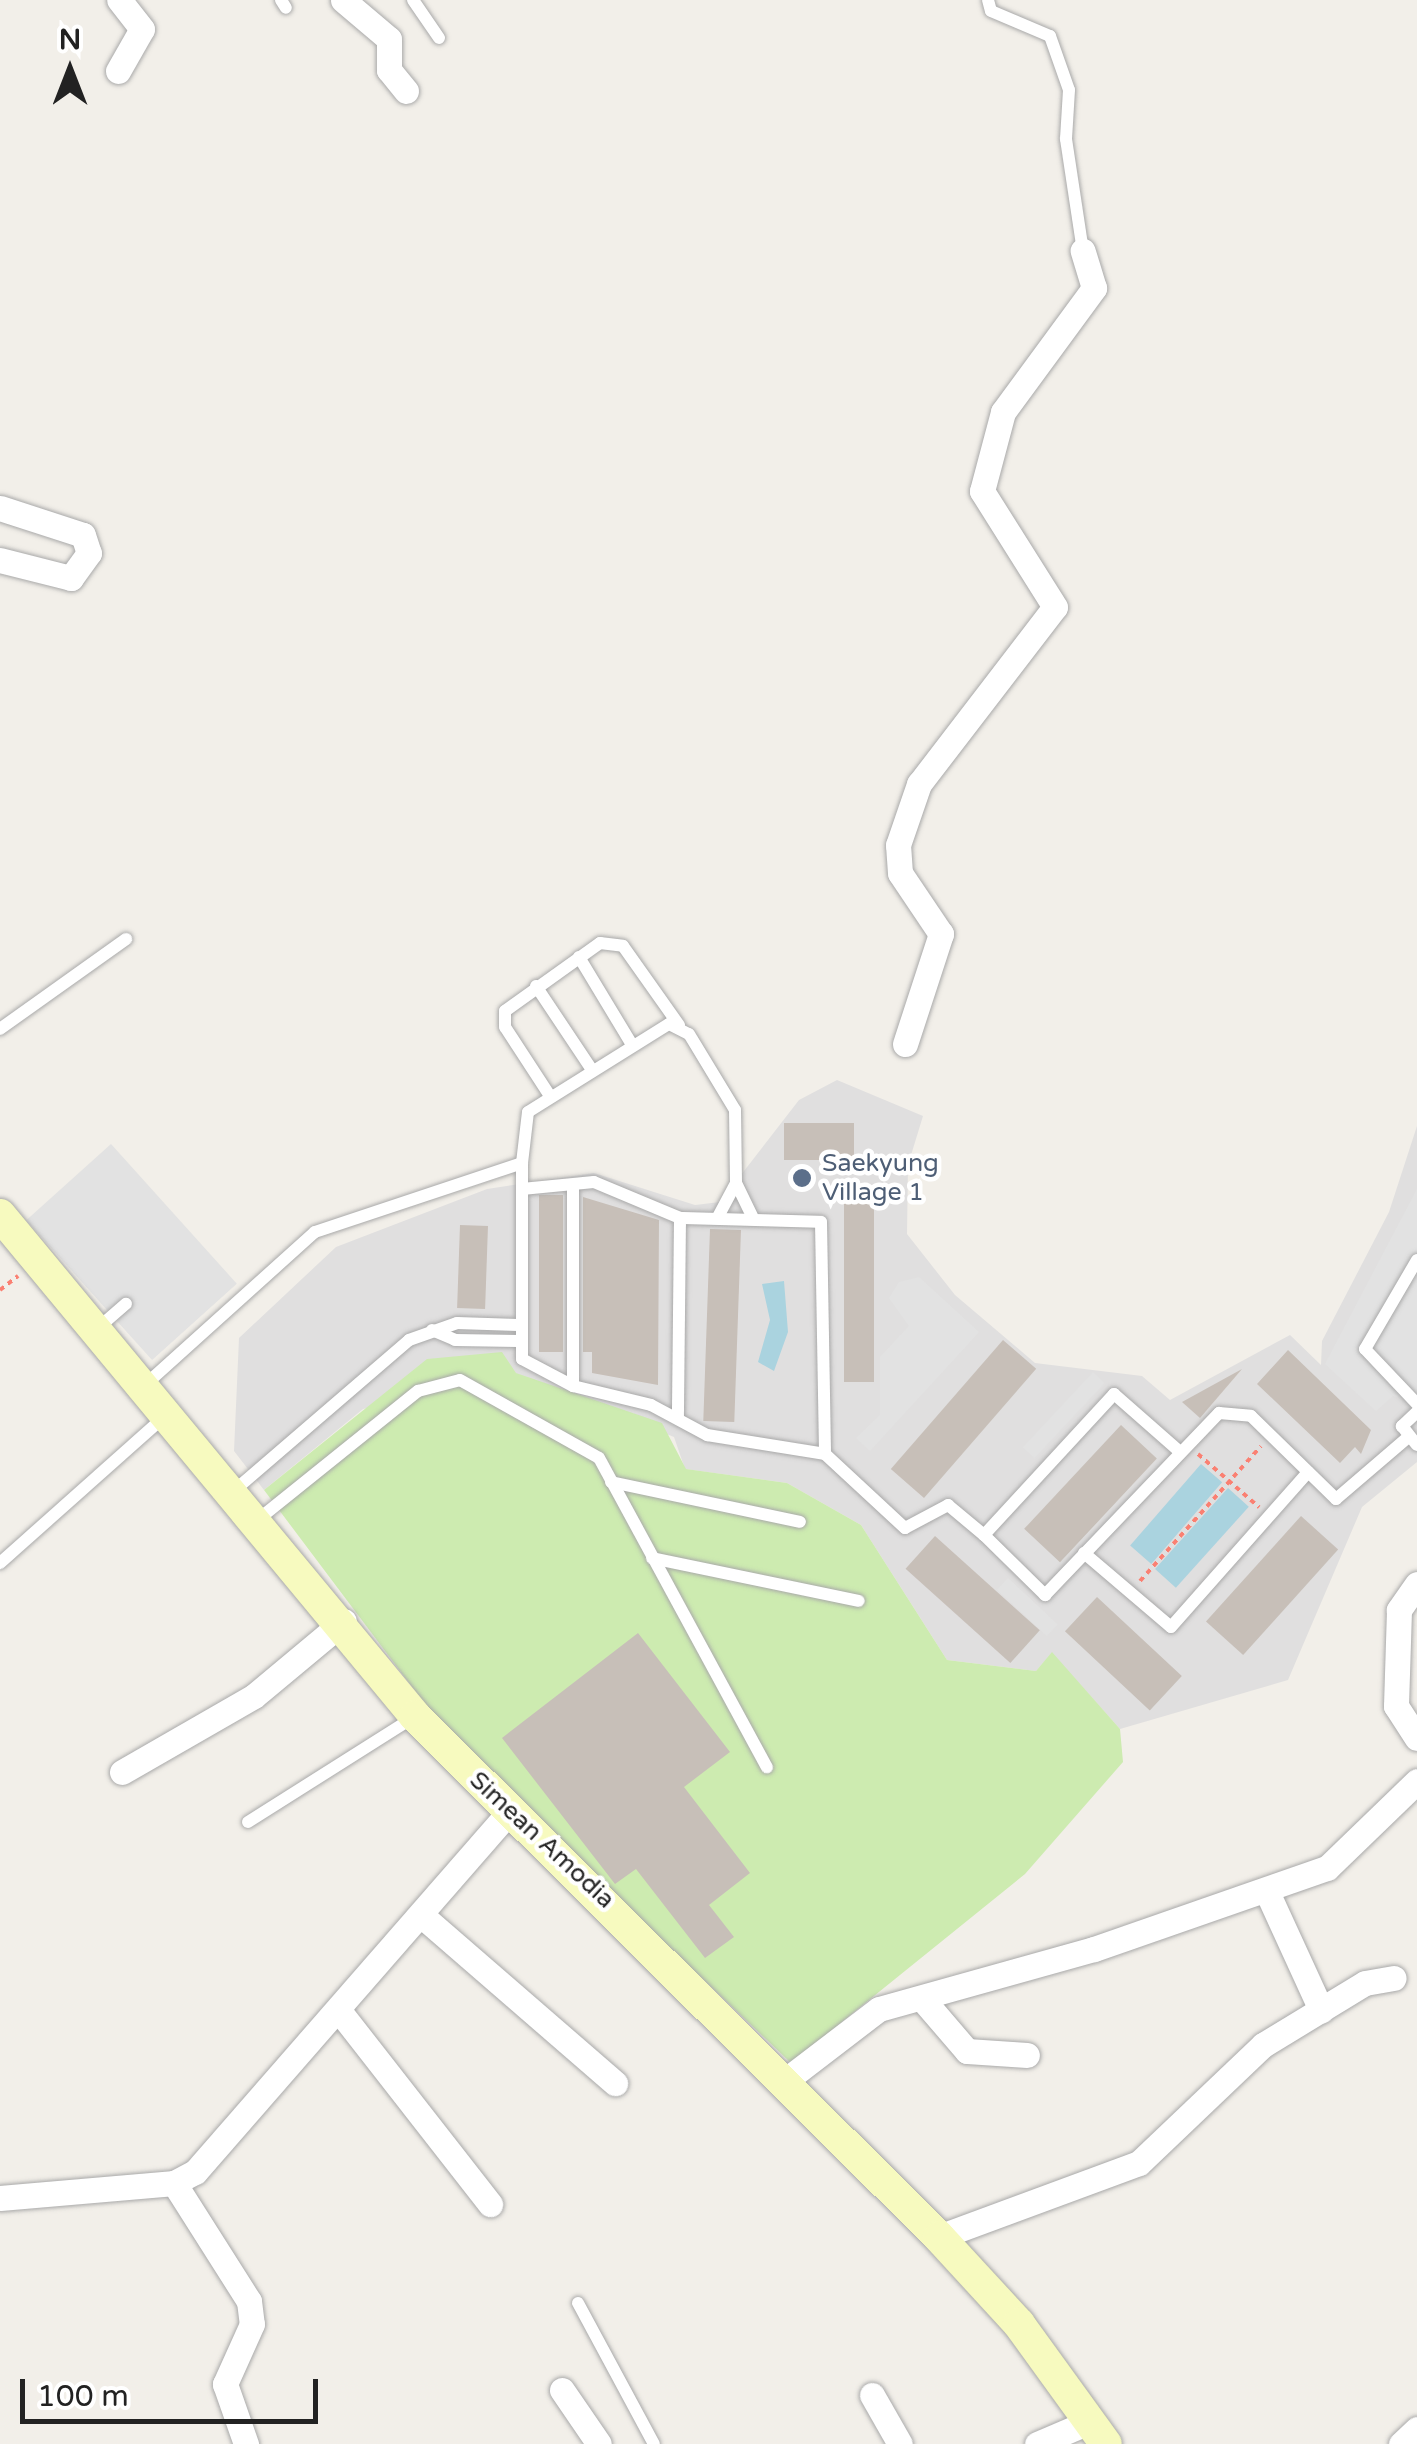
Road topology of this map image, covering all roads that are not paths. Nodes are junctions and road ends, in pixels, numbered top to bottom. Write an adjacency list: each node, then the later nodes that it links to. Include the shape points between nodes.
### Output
1 (119, 0): 6 (street, via 142,30)
2 (343, 0): 7 (street, via 390,39 389,70)
3 (413, 0): 5 (lane)
4 (988, 0): 8 (lane, via 991,11 1050,36 1069,90 1066,138)
5 (439, 38)
6 (118, 72)
7 (406, 91)
8 (1083, 251): 16 (street, via 1094,288 1003,412 982,491 1054,607 1003,663 919,784 908,814 900,874 941,934)
9 (0, 508): 10 (street, via 83,534 90,552 71,578)
10 (0, 560)
11 (126, 939): 15 (lane)
12 (579, 958): 13 (lane); 14 (lane, via 615,940); 17 (lane)
13 (536, 986): 18 (lane); 19 (lane, via 511,1003 505,1027)
14 (679, 1025): 17 (lane); 21 (lane, via 735,1110)
15 (0, 1029)
16 (905, 1044)
17 (632, 1045): 18 (lane)
18 (592, 1070): 19 (lane)
19 (550, 1096): 20 (lane, via 528,1112)
20 (522, 1163): 23 (lane); 34 (lane, via 315,1232)
21 (736, 1183): 25 (lane); 26 (lane)
22 (574, 1185): 23 (lane); 27 (lane, via 645,1197); 35 (lane)
23 (522, 1190): 30 (lane)
24 (0, 1214): 31 (street, Simean Amodia)
25 (752, 1216): 26 (lane); 42 (lane, via 821,1222)
26 (718, 1217): 27 (lane)
27 (680, 1218): 39 (lane)
28 (1417, 1260): 36 (lane, via 1365,1349)
29 (126, 1304): 31 (lane)
30 (518, 1325): 32 (lane); 33 (lane)
31 (98, 1328): 34 (street, Simean Amodia)
32 (432, 1330): 33 (lane, via 455,1340); 45 (lane)
33 (518, 1341): 35 (lane, via 528,1366)
34 (146, 1384): 37 (street, Simean Amodia)
35 (572, 1386): 39 (lane)
36 (1417, 1404)
37 (170, 1412): 45 (street, Simean Amodia); 51 (lane)
38 (1417, 1412): 40 (lane, via 1404,1420)
39 (678, 1416): 42 (lane, via 707,1435)
40 (1411, 1442): 43 (lane, via 1336,1499)
41 (1184, 1448): 43 (lane, via 1236,1410); 48 (lane, via 1114,1394); 49 (lane)
42 (826, 1454): 48 (lane, via 905,1528 948,1505)
43 (1308, 1472): 49 (lane, via 1171,1628)
44 (612, 1482): 46 (lane, via 599,1458 460,1380 418,1392); 47 (lane); 50 (lane)
45 (236, 1490): 46 (street, Simean Amodia)
46 (260, 1518): 54 (street, Simean Amodia)
47 (800, 1522)
48 (984, 1535): 49 (lane, via 1045,1595)
49 (1084, 1553)
50 (652, 1558): 53 (lane); 57 (lane)
51 (0, 1562)
52 (1417, 1584): 56 (street, via 1399,1610 1396,1706)
53 (858, 1601)
54 (344, 1621): 55 (street, Simean Amodia); 58 (street, via 254,1696)
55 (416, 1716): 60 (street, Simean Amodia); 61 (lane)
56 (1417, 1738)
57 (767, 1768)
58 (122, 1772)
59 (1417, 1782): 62 (street, via 1362,1843)
60 (508, 1813): 63 (street); 69 (street, Simean Amodia)
61 (248, 1822)
62 (1268, 1894): 65 (street); 66 (street)
63 (421, 1915): 67 (street); 70 (street)
64 (1394, 1978): 66 (street, via 1365,1983)
65 (924, 2001): 68 (street, via 967,2051); 69 (street, via 847,2026)
66 (1321, 2010): 74 (street, via 1263,2045 1139,2163)
67 (340, 2012): 71 (street, via 195,2172); 73 (street)
68 (1027, 2054)
69 (786, 2080): 74 (street, Simean Amodia)
70 (615, 2083)
71 (174, 2183): 72 (street); 80 (street, via 249,2301 252,2324 225,2384)
72 (0, 2198)
73 (490, 2204)
74 (939, 2237): 79 (street, Simean Amodia)
75 (578, 2303): 82 (lane)
76 (562, 2390): 81 (street)
77 (872, 2395): 83 (street)
78 (1417, 2429): 85 (street)
79 (1098, 2433): 84 (street)
80 (246, 2444)
81 (599, 2444)
82 (654, 2444)
83 (900, 2444)
84 (1037, 2444)
85 (1401, 2444)

